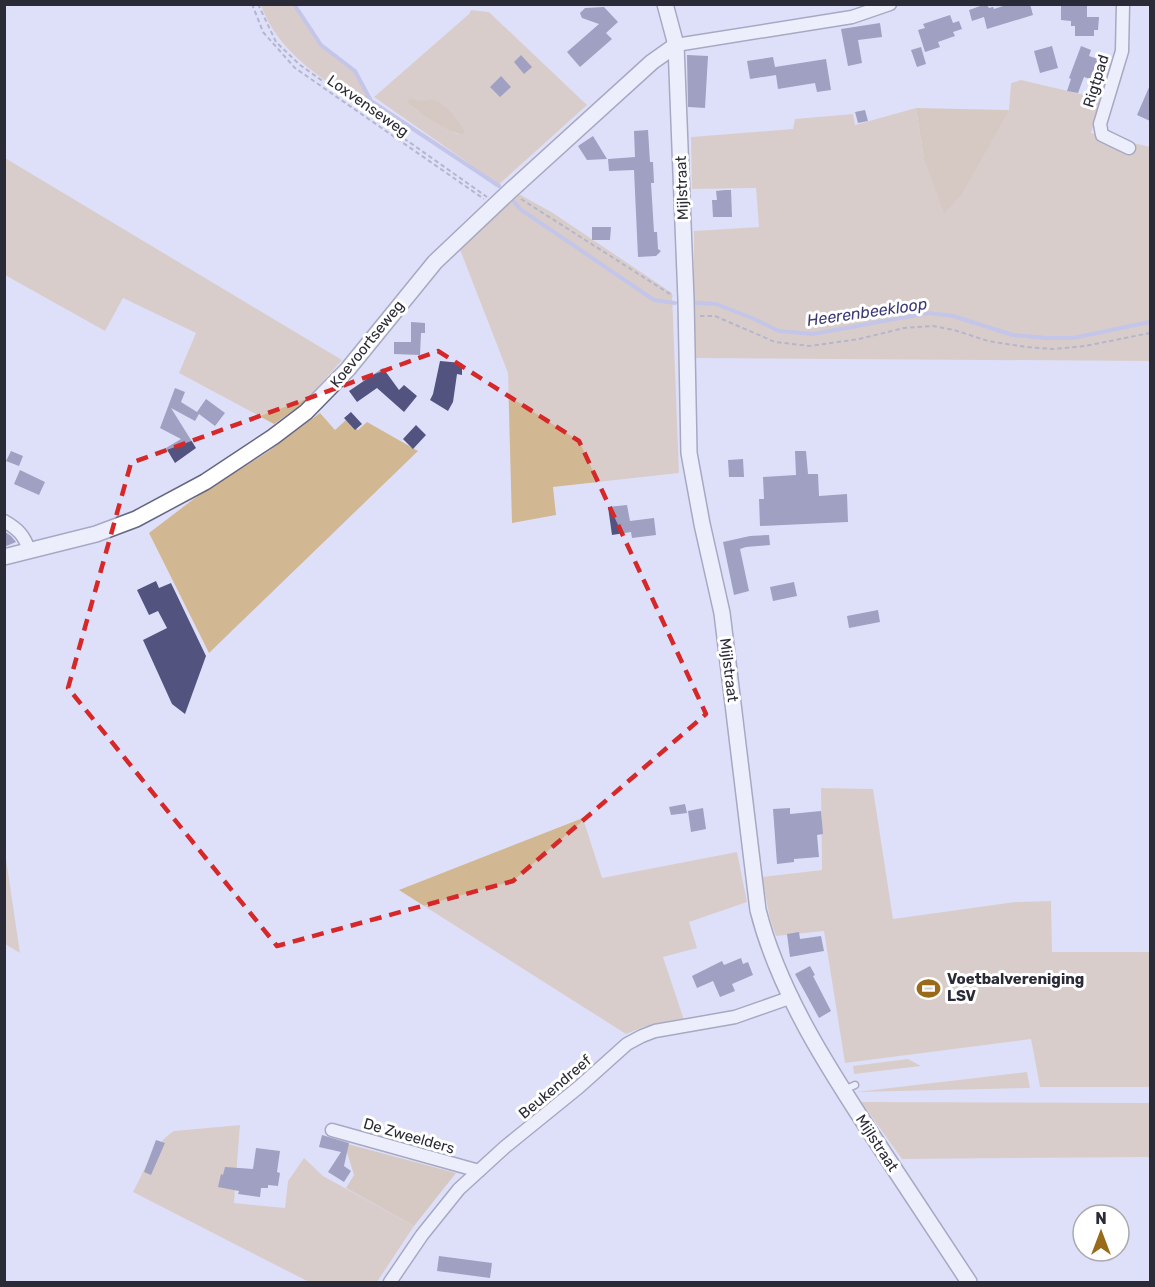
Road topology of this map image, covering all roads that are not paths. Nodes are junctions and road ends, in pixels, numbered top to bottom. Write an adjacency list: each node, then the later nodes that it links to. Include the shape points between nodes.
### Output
1 (665, 4): 4 (street, Mijlstraat)
2 (890, 4): 4 (street, via 852,17)
3 (1123, 4): 5 (street, Rigtpad, via 1122,51 1100,124 1102,135)
4 (676, 45): 7 (street, Koevoortseweg, via 652,62 510,191 423,275 372,340 306,412 197,487 136,519 96,534); 9 (street, Mijlstraat, via 689,453 722,613 758,910 764,935)
5 (1129, 148)
6 (4, 521): 7 (street, via 25,537)
7 (29, 550): 8 (street, Koevoortseweg)
8 (4, 557)
9 (792, 997): 11 (street, Beukendreef, via 735,1017 655,1031 627,1044); 13 (street, Mijlstraat)
10 (332, 1130): 11 (street, De Zweelders)
11 (479, 1171): 12 (street, Beukendreef, via 446,1204)
12 (390, 1282)
13 (969, 1282)

